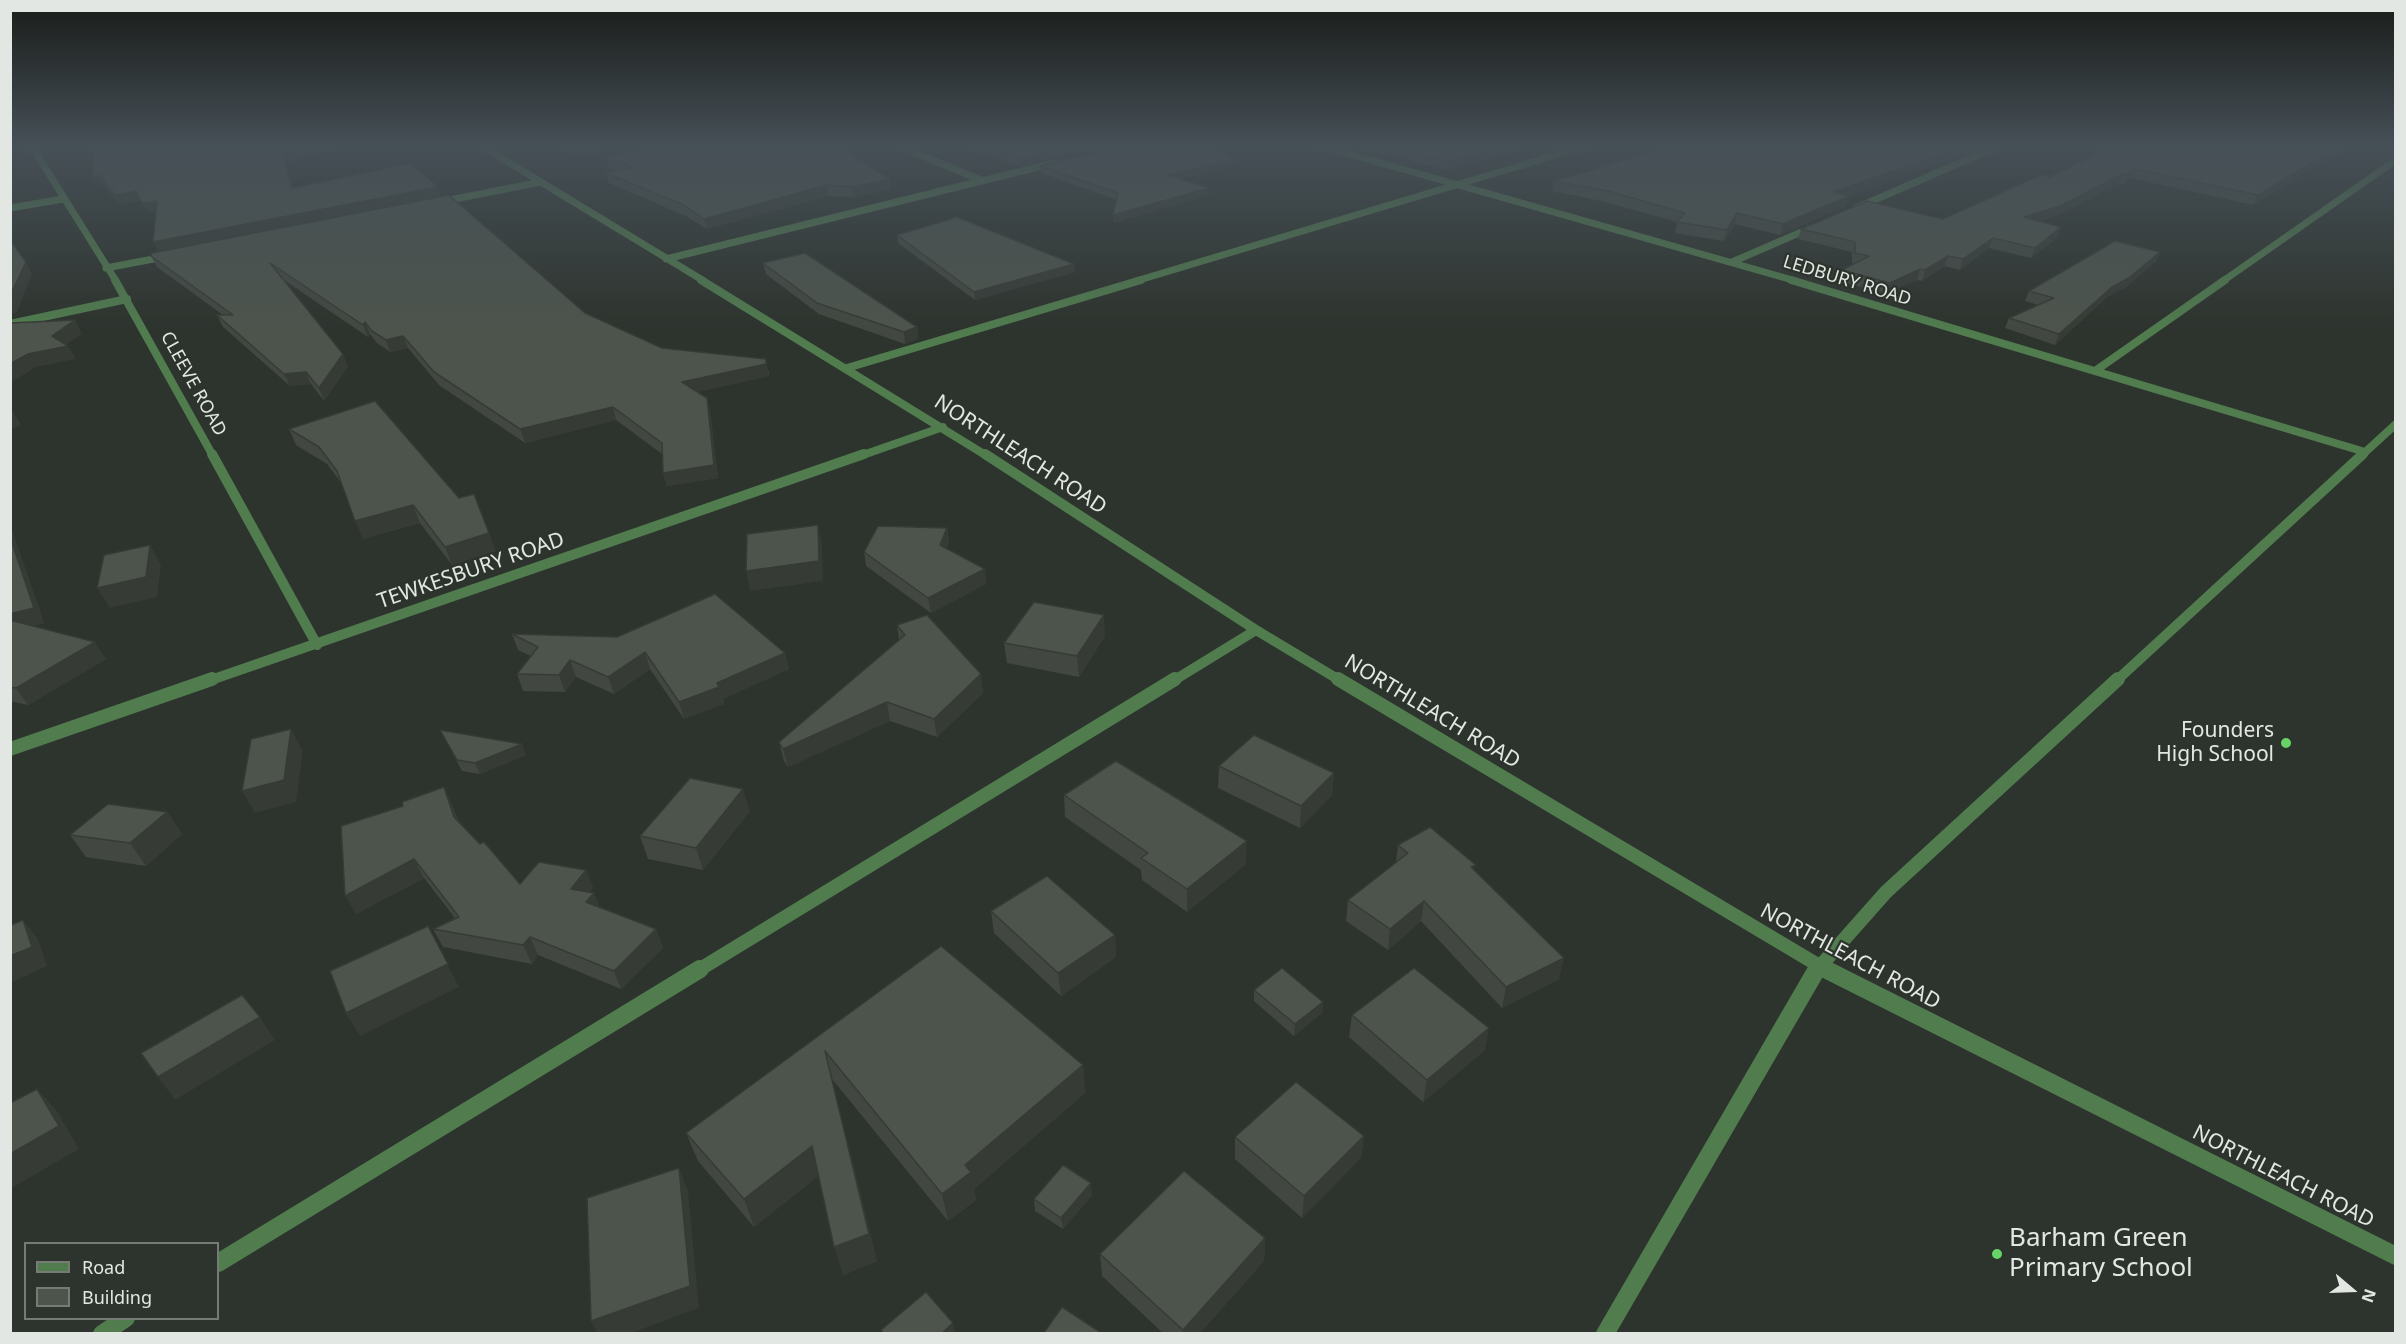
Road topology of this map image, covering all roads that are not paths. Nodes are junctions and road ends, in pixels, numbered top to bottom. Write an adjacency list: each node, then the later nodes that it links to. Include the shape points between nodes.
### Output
1 (68, 208): 13 (street, CLEEVE ROAD)
2 (582, 208): 11 (street, NORTHLEACH ROAD)
3 (872, 208): 11 (street)
4 (1381, 208): 16 (street)
5 (1543, 208): 12 (street, LEDBURY ROAD)
6 (1856, 208): 8 (street)
7 (2328, 208): 17 (street)
8 (1851, 210)
9 (1818, 224): 12 (street)
10 (176, 254): 13 (street)
11 (666, 260): 16 (street, NORTHLEACH ROAD)
12 (1732, 262): 17 (street, LEDBURY ROAD)
13 (106, 268): 14 (street, CLEEVE ROAD)
14 (127, 299): 15 (street); 22 (street, CLEEVE ROAD)
15 (10, 324)
16 (847, 368): 19 (street, NORTHLEACH ROAD)
17 (2095, 370): 20 (street, LEDBURY ROAD)
18 (2396, 424): 20 (street)
19 (943, 427): 21 (street, NORTHLEACH ROAD); 22 (street, TEWKESBURY ROAD)
20 (2365, 452): 24 (street, via 1886,892)
21 (1256, 630): 24 (street, NORTHLEACH ROAD); 26 (street)
22 (317, 645): 23 (street, TEWKESBURY ROAD)
23 (10, 749)
24 (1819, 966): 25 (street, NORTHLEACH ROAD); 29 (street)
25 (2396, 1256)
26 (219, 1262)
27 (123, 1320): 28 (street)
28 (102, 1334)
29 (1605, 1334)

